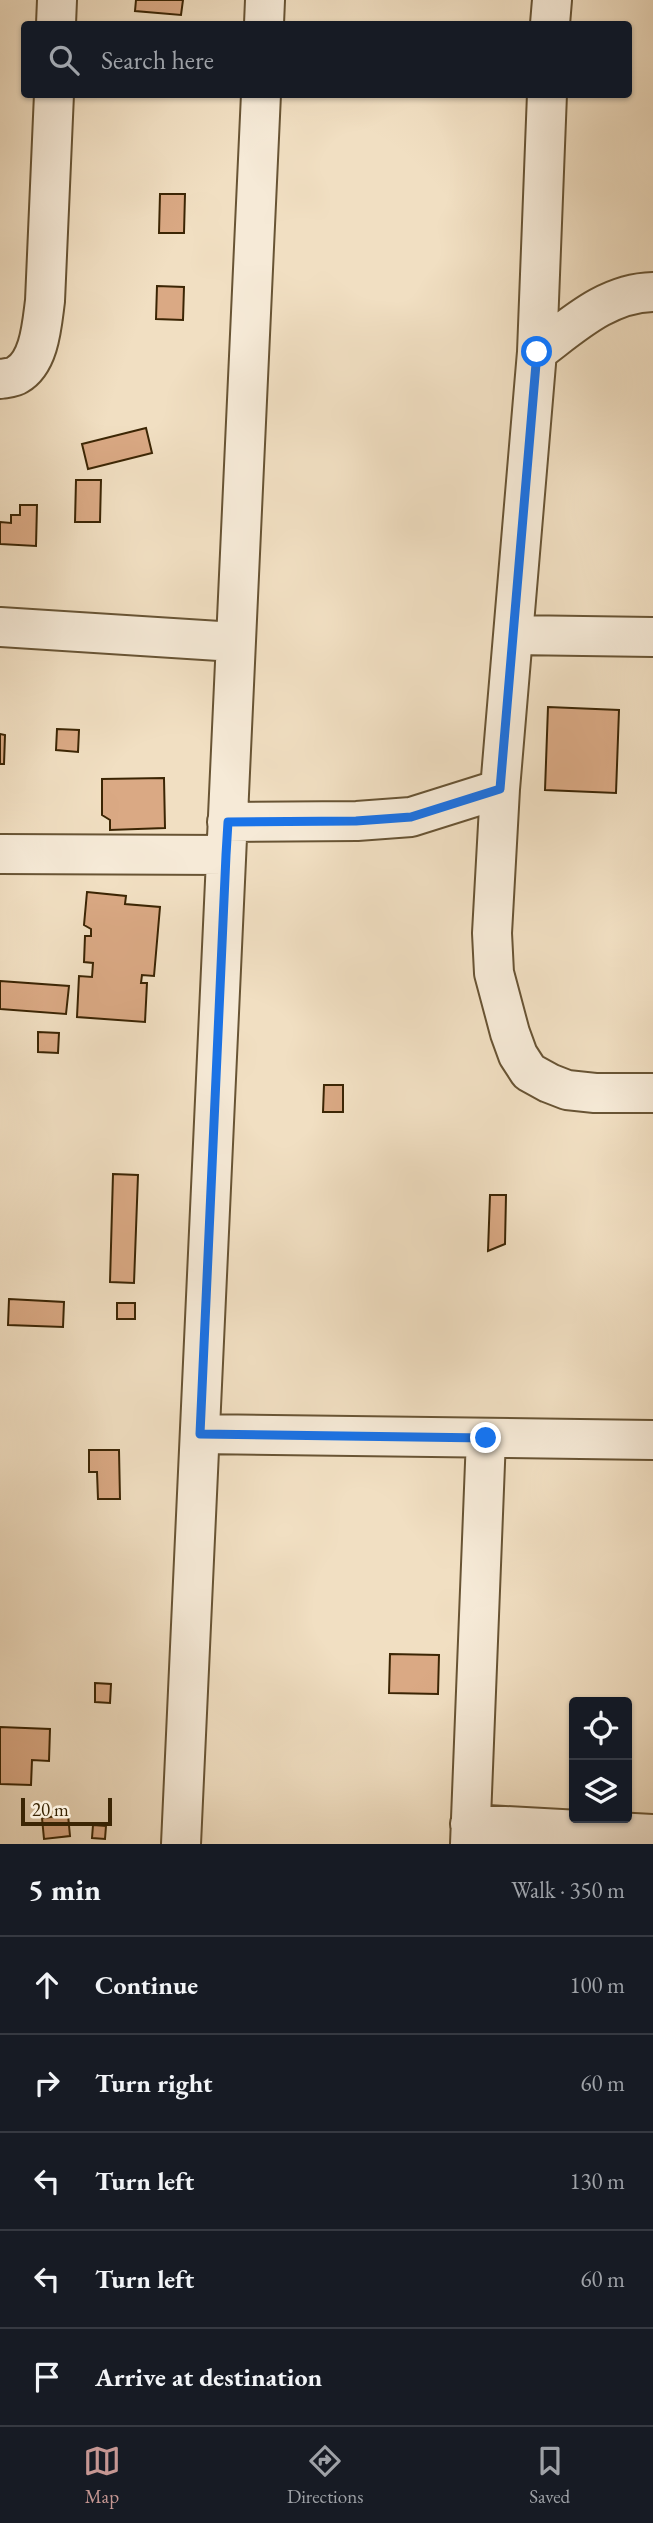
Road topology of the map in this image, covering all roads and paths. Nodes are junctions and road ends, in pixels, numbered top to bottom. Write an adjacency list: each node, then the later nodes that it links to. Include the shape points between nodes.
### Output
1 (57, 0): 4 (street)
2 (265, 0): 5 (street)
3 (552, 0): 6 (street)
4 (56, 21)
5 (264, 21)
6 (550, 21)
7 (54, 98): 12 (street, via 41,327 27,366 16,376)
8 (261, 98): 16 (street)
9 (547, 98): 11 (street)
10 (653, 292): 11 (street, via 599,306)
11 (537, 352): 14 (street)
12 (0, 379)
13 (0, 627): 16 (street)
14 (514, 635): 15 (street); 17 (street)
15 (653, 637)
16 (235, 642): 18 (street)
17 (500, 789): 18 (street, via 411,817); 20 (street, via 494,973 518,1055 529,1072 567,1090)
18 (227, 838): 19 (street); 21 (street)
19 (0, 854)
20 (653, 1093)
21 (200, 1434): 22 (street); 26 (street)
22 (486, 1438): 23 (street); 24 (street)
23 (653, 1440)
24 (470, 1834): 25 (street)
25 (653, 1834)
26 (181, 1844)

